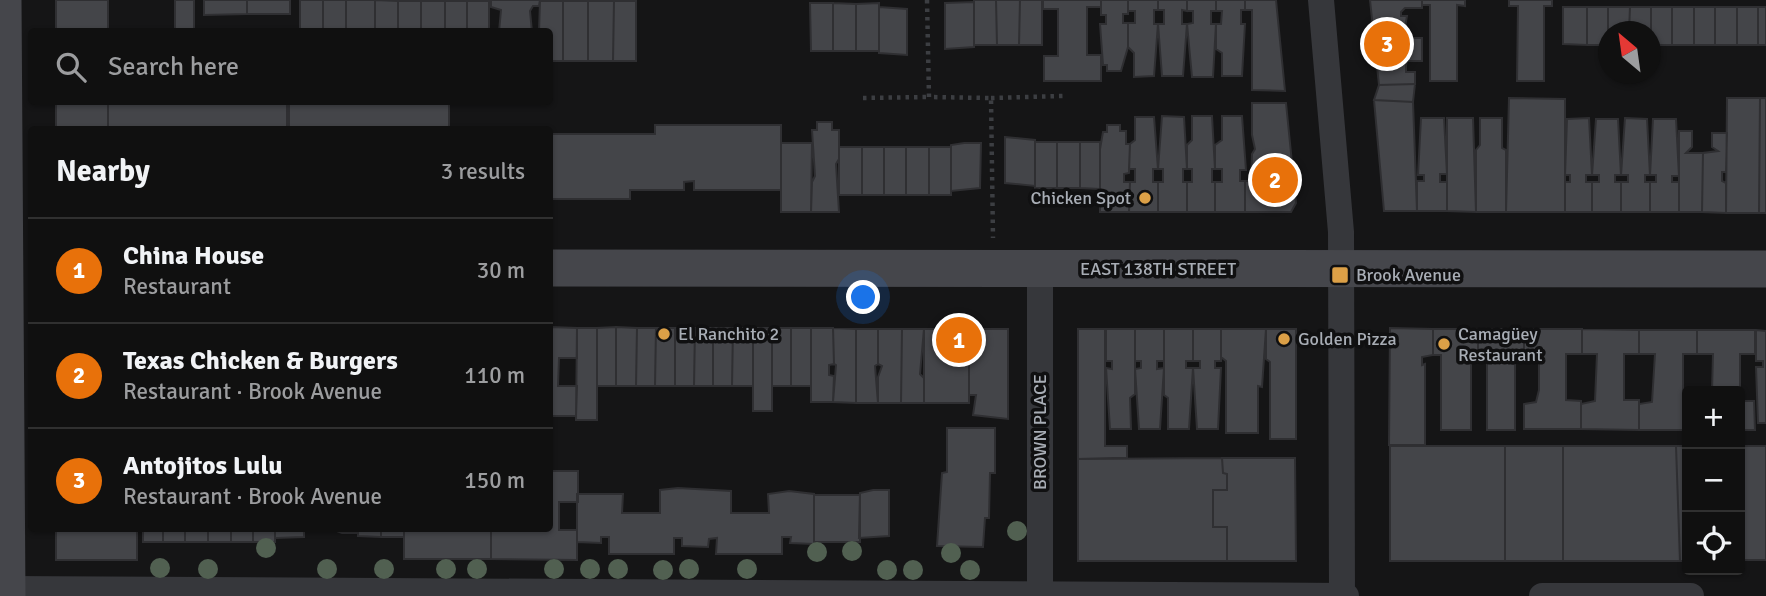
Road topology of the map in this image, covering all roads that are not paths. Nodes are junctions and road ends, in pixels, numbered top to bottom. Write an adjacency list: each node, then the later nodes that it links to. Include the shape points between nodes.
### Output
1 (3, 0): 3 (main road)
2 (1321, 0): 6 (street)
3 (12, 267): 8 (main road)
4 (553, 268): 5 (main road, EAST 138TH STREET)
5 (1040, 268): 6 (main road, EAST 138TH STREET); 9 (street, BROWN PLACE)
6 (1342, 269): 7 (main road, EAST 138TH STREET); 10 (street)
7 (1766, 270)
8 (7, 592): 9 (street)
9 (1040, 595): 10 (street)
10 (1343, 596)
11 (1542, 596): 12 (street)
12 (1691, 596)

